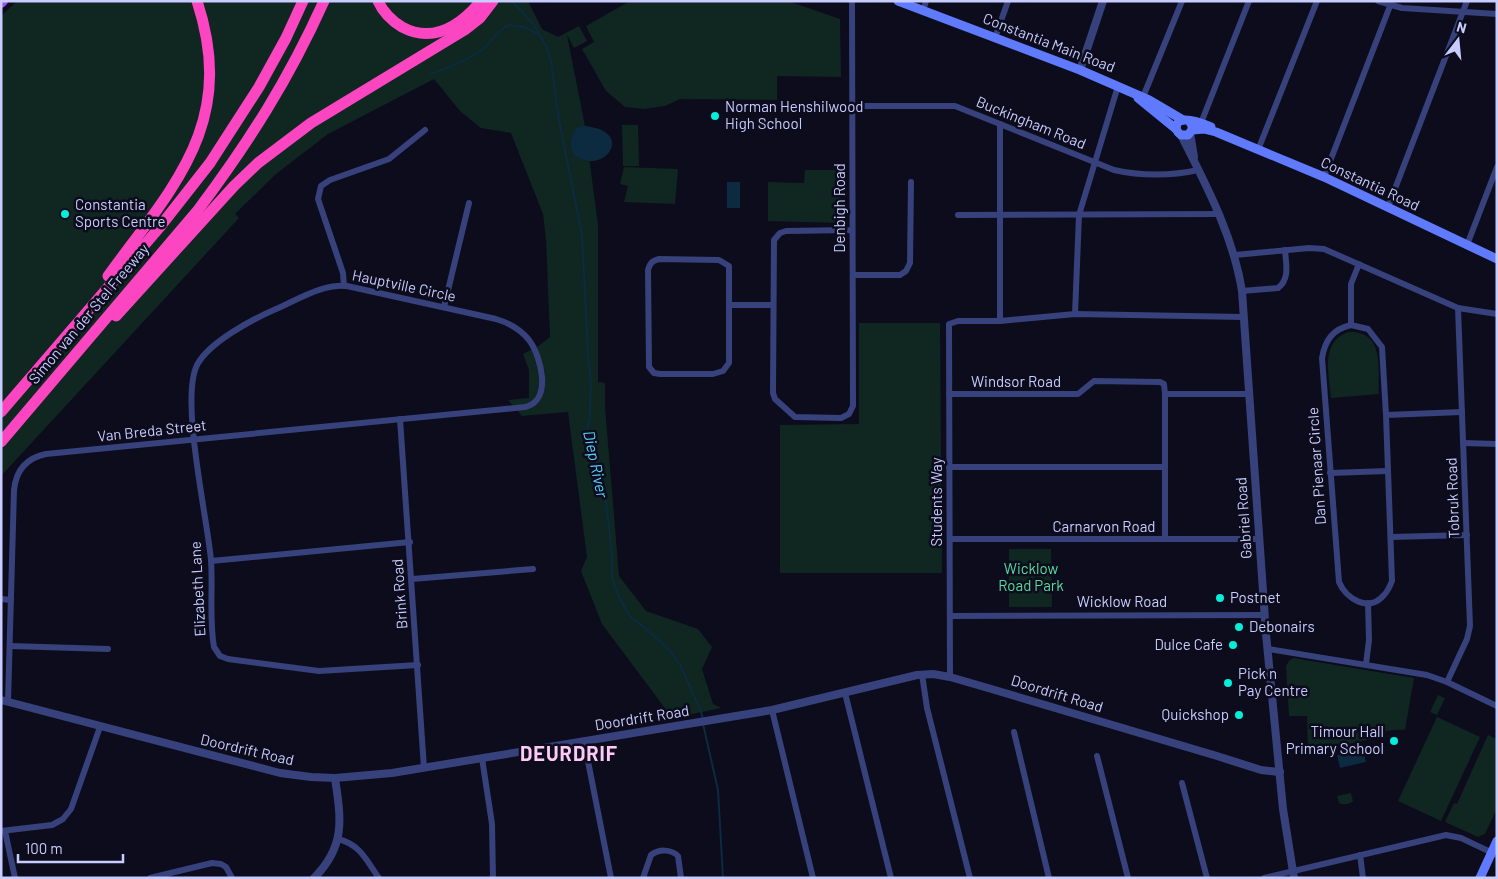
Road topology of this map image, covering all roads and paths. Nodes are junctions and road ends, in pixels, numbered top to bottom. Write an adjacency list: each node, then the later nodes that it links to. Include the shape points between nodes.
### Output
1 (196, 1): 63 (highway, via 204,24 210,71 208,101 200,132 176,182)
2 (303, 1): 63 (highway, Simon van der Stel Freeway, via 248,106 210,163)
3 (324, 1): 62 (highway, Simon van der Stel Freeway, via 279,92 245,146 198,210)
4 (378, 1): 5 (highway, via 398,25 422,34 434,34 449,28 466,17)
5 (481, 1)
6 (493, 1): 62 (highway, via 466,29 311,123 258,163 220,200 123,310)
7 (852, 1): 26 (street, Denbigh Road)
8 (898, 1): 18 (main road, Constantia Main Road)
9 (926, 1): 18 (street)
10 (1008, 1): 21 (street)
11 (1103, 1): 22 (street)
12 (1182, 1): 25 (street)
13 (1249, 1): 27 (street)
14 (1317, 1): 32 (street)
15 (1378, 1): 17 (street)
16 (1467, 1): 19 (street)
17 (1390, 6): 19 (street); 36 (street)
18 (923, 10): 21 (main road, Constantia Main Road)
19 (1463, 11): 20 (street); 39 (street)
20 (1497, 14)
21 (996, 38): 22 (main road, Constantia Main Road)
22 (1080, 70): 23 (main road, Constantia Main Road)
23 (1118, 86): 24 (main road, Constantia Main Road); 33 (street)
24 (1132, 92): 25 (main road, Constantia Main Road); 29 (main road, Constantia Main Road)
25 (1144, 97): 29 (main road, Constantia Main Road)
26 (852, 106): 28 (street, Buckingham Road, via 949,105); 44 (street, Denbigh Road)
27 (1201, 123): 29 (main road, Constantia Road); 31 (main road, Constantia Road)
28 (1000, 124): 33 (street, Buckingham Road); 42 (street)
29 (1185, 128): 31 (main road, Constantia Road, via 1208,130); 34 (street, Gabriel Road)
30 (425, 130): 51 (street, via 389,159 330,180 319,189 319,202 343,273)
31 (1231, 138): 32 (main road, Constantia Road)
32 (1258, 150): 36 (main road, Constantia Road)
33 (1095, 162): 34 (street, Buckingham Road, via 1114,170 1140,174 1183,173); 43 (street)
34 (1197, 167): 40 (street, Gabriel Road)
35 (1497, 167): 45 (street)
36 (1324, 177): 39 (main road, Constantia Road)
37 (911, 182): 50 (street, via 908,270 900,275)
38 (469, 203): 55 (street)
39 (1388, 207): 45 (main road, Constantia Road)
40 (1219, 214): 43 (street); 47 (street, Gabriel Road)
41 (958, 215): 42 (street)
42 (1000, 215): 43 (street); 60 (street)
43 (1079, 215): 57 (street)
44 (852, 230): 50 (street, Denbigh Road); 54 (street, via 786,231 776,237 773,245)
45 (1467, 245): 48 (main road, Constantia Road)
46 (1285, 250): 47 (street); 49 (street, via 1324,249); 52 (street, via 1286,279 1281,286)
47 (1235, 255): 52 (street, Gabriel Road)
48 (1497, 259)
49 (1359, 264): 56 (street); 61 (street, via 1350,284)
50 (853, 275): 54 (street, Denbigh Road, via 853,406 849,414 841,418 799,418 775,399)
51 (344, 286): 55 (street, Hauptville Circle); 72 (street, Hauptville Circle, via 322,289 260,316 206,352 197,366 191,388)
52 (1242, 291): 59 (street, Gabriel Road)
53 (729, 305): 53 (street, via 729,363 723,371 713,374 660,374 651,371 647,362 649,265 669,259 723,261 729,271); 54 (street)
54 (773, 305)
55 (444, 307): 67 (street, Hauptville Circle, via 503,321 527,338 540,362 542,391 534,403)
56 (1458, 308): 58 (street); 69 (street, Tobruk Road)
57 (1075, 314): 59 (street); 60 (street)
58 (1497, 314)
59 (1244, 317): 66 (street, Gabriel Road)
60 (1000, 322): 64 (street, Students Way, via 951,323)
61 (1351, 325): 70 (street, via 1368,329 1382,346); 79 (street, Dan Pienaar Circle, via 1335,331 1323,348)
62 (100, 326): 73 (highway, Simon van der Stel Freeway)
63 (65, 336): 68 (highway, Simon van der Stel Freeway)
64 (949, 394): 65 (street, Windsor Road, via 1078,394 1094,381 1160,382 1164,384); 76 (street, Students Way)
65 (1165, 394): 66 (street); 77 (street)
66 (1249, 394): 84 (street, Gabriel Road)
67 (525, 407): 71 (street, Van Breda Street)
68 (1, 412)
69 (1462, 412): 70 (street); 74 (street, Tobruk Road)
70 (1386, 415): 78 (street)
71 (400, 419): 72 (street, Van Breda Street); 85 (street, Brink Road)
72 (194, 440): 86 (street, Elizabeth Lane); 90 (street, Van Breda Street, via 46,454 26,463 19,471 14,486)
73 (1, 442)
74 (1463, 443): 75 (street); 80 (street, Tobruk Road)
75 (1497, 444)
76 (949, 467): 77 (street); 82 (street, Students Way)
77 (1165, 467): 83 (street)
78 (1388, 471): 79 (street); 81 (street)
79 (1330, 473): 91 (street, Dan Pienaar Circle, via 1339,582 1349,597)
80 (1467, 535): 81 (street); 101 (street, Tobruk Road, via 1470,633)
81 (1391, 537): 91 (street, via 1392,581 1383,596)
82 (950, 539): 83 (street, Carnarvon Road); 93 (street, Students Way)
83 (1165, 539): 84 (street, Carnarvon Road)
84 (1259, 539): 92 (street, Gabriel Road)
85 (410, 542): 86 (street); 88 (street, Brink Road)
86 (211, 561): 98 (street, Elizabeth Lane, via 213,643 217,653 224,658 319,671)
87 (533, 569): 88 (street)
88 (412, 579): 98 (street, Brink Road)
89 (1, 599): 90 (street)
90 (11, 600): 94 (street, Van Breda Street)
91 (1368, 603): 97 (street)
92 (1265, 614): 93 (street, Wicklow Road); 96 (street, Gabriel Road)
93 (950, 616): 100 (street, Students Way)
94 (10, 646): 95 (street); 103 (street, Van Breda Street)
95 (108, 649)
96 (1268, 649): 97 (street); 112 (street, Gabriel Road)
97 (1366, 664): 101 (street)
98 (418, 665): 111 (street, Brink Road)
99 (922, 674): 100 (street, Doordrift Road); 102 (street, Doordrift Road); 132 (street)
100 (950, 677): 112 (street, Doordrift Road, via 1261,770)
101 (1447, 682): 104 (street)
102 (845, 693): 105 (street, Doordrift Road); 131 (street)
103 (5, 701): 106 (street, Doordrift Road)
104 (1497, 706)
105 (772, 710): 108 (street, Doordrift Road); 130 (street)
106 (100, 727): 113 (street, Doordrift Road, via 260,769); 115 (street, via 68,815 52,825)
107 (1014, 732): 133 (street)
108 (584, 741): 110 (street, Doordrift Road); 127 (street)
109 (1097, 756): 134 (street)
110 (482, 758): 111 (street, Doordrift Road); 126 (street, via 492,824)
111 (424, 768): 113 (street, Doordrift Road)
112 (1280, 772): 120 (street, Gabriel Road)
113 (335, 778): 116 (street, via 340,817)
114 (1182, 783): 135 (street)
115 (3, 831): 121 (street)
116 (338, 838): 124 (street, via 325,866); 125 (street, via 357,847)
117 (1497, 841): 118 (main road)
118 (1494, 854): 119 (street, via 1450,835 1440,835); 138 (main road)
119 (1360, 855): 120 (street); 137 (street)
120 (1293, 874): 136 (street)
121 (16, 878)
122 (150, 878): 123 (street, via 215,863 226,867)
123 (232, 878)
124 (314, 878)
125 (380, 878)
126 (493, 878)
127 (612, 878)
128 (643, 878): 129 (street, via 651,855 665,851 678,856)
129 (681, 878)
130 (813, 878)
131 (891, 878)
132 (970, 878)
133 (1049, 878)
134 (1128, 878)
135 (1207, 878)
136 (1264, 878)
137 (1363, 878)
138 (1480, 878)

